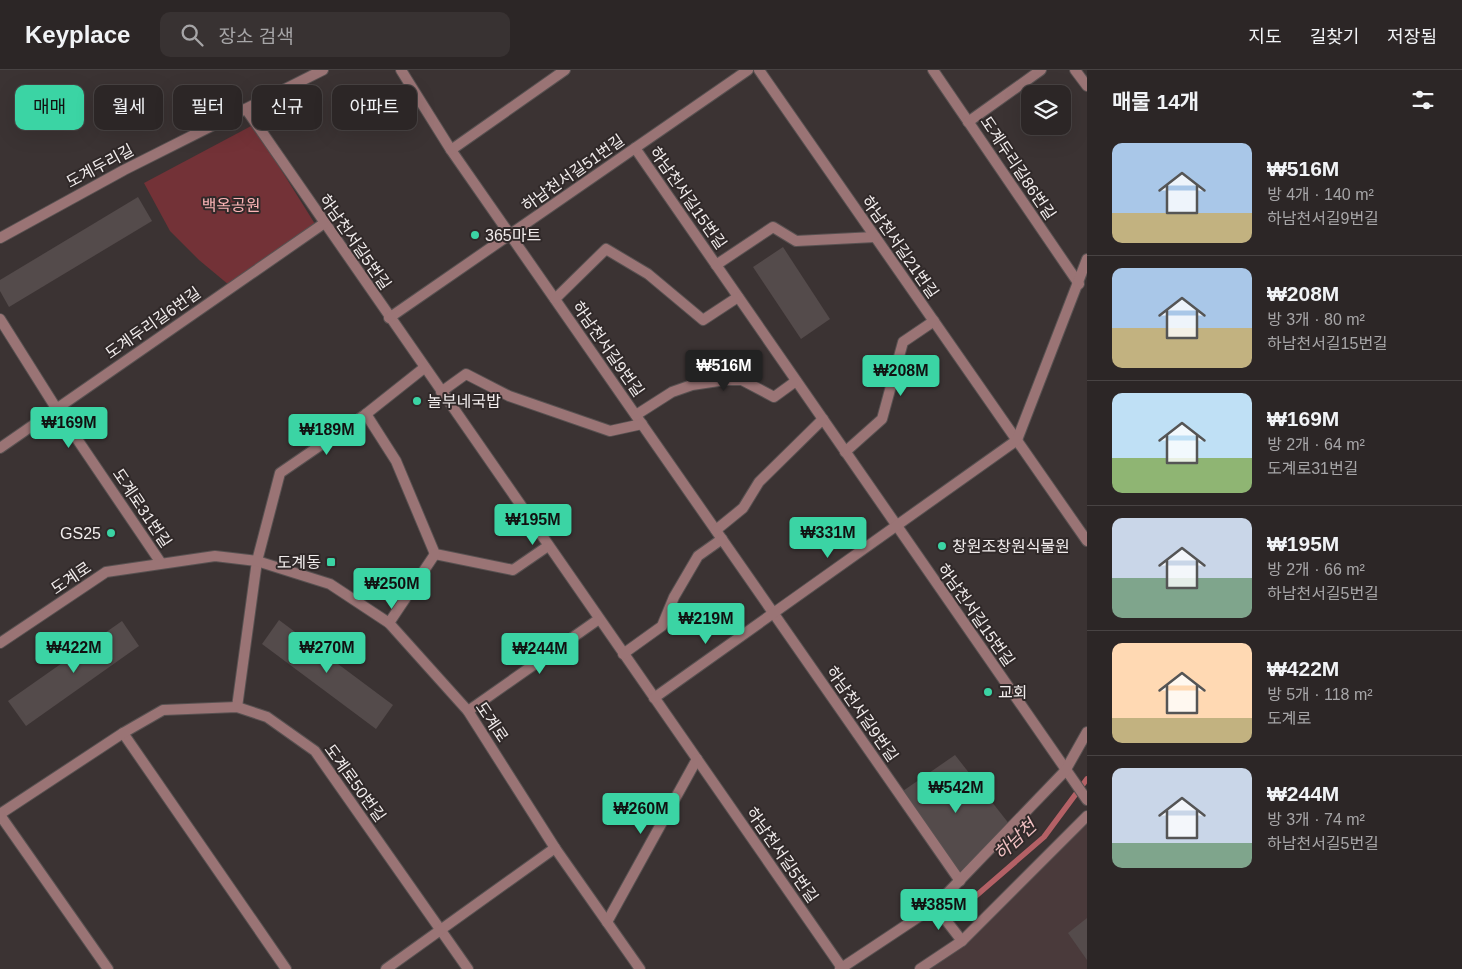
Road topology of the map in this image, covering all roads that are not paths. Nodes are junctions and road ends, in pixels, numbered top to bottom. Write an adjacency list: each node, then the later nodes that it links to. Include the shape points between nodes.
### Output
1 (323, 70): 10 (street, 도계두리길)
2 (401, 70): 13 (street, 하남천서길9번길)
3 (565, 70): 13 (street)
4 (748, 70): 12 (street, 하남천서길51번길)
5 (759, 70): 16 (street, 하남천서길21번길)
6 (933, 70): 11 (street, 도계두리길86번길)
7 (1041, 70): 11 (street)
8 (1075, 70): 9 (street)
9 (1087, 86)
10 (246, 109): 14 (street, 하남천서길5번길); 17 (street, 도계두리길, via 124,170)
11 (968, 122): 20 (street, 도계두리길86번길)
12 (635, 148): 15 (street, 하남천서길51번길); 19 (street, 하남천서길15번길)
13 (451, 150): 15 (street, 하남천서길9번길)
14 (324, 224): 23 (street, 하남천서길5번길); 29 (street, 도계두리길6번길)
15 (510, 235): 22 (street, 하남천서길9번길); 23 (street, 하남천서길51번길)
16 (875, 237): 19 (street, 하남천서길15번길, via 796,241 773,227); 25 (street, 하남천서길21번길)
17 (0, 238)
18 (1087, 259): 20 (street)
19 (716, 265): 21 (street, 하남천서길15번길)
20 (1078, 284): 33 (street)
21 (738, 297): 22 (street, 하남천서길9번길, via 703,320 648,274 606,249); 27 (street, 하남천서길15번길)
22 (555, 299): 32 (street, 하남천서길9번길)
23 (389, 318): 26 (street, 하남천서길5번길)
24 (0, 319): 29 (street, 도계로31번길)
25 (934, 321): 33 (street, 하남천서길21번길); 35 (street, via 903,342 882,419)
26 (424, 368): 28 (street, 하남천서길5번길); 30 (street)
27 (796, 381): 31 (street, 하남천서길15번길); 32 (street, 하남천서길9번길, via 774,397 742,380 692,385 672,392)
28 (441, 392): 32 (street, via 466,374 509,396 610,432); 40 (street, 하남천서길5번길)
29 (56, 408): 34 (street, 도계두리길6번길); 43 (street, 도계로31번길)
30 (366, 414): 41 (street, via 396,461); 42 (street, via 280,473)
31 (822, 419): 35 (street, 하남천서길15번길); 37 (street, via 759,482 743,508)
32 (639, 420): 37 (street, 하남천서길9번길)
33 (1017, 440): 36 (street); 39 (street, 하남천서길21번길)
34 (0, 448)
35 (845, 452): 36 (street, 하남천서길15번길)
36 (896, 526): 44 (street); 55 (street, 하남천서길15번길)
37 (716, 530): 38 (street, 하남천서길9번길)
38 (722, 539): 44 (street, 하남천서길9번길); 48 (street, via 698,556 674,597 662,626)
39 (1087, 541)
40 (548, 546): 41 (street, via 513,570); 45 (street, 하남천서길5번길)
41 (435, 554): 46 (street)
42 (256, 561): 43 (street, 도계로, via 214,556); 46 (street, 도계로, via 330,584); 50 (street)
43 (161, 563): 47 (street, 도계로, via 106,572)
44 (774, 613): 49 (street); 60 (street, 하남천서길9번길)
45 (599, 619): 48 (street, 하남천서길5번길); 51 (street)
46 (389, 622): 51 (street, 도계로)
47 (0, 643)
48 (623, 654): 49 (street, 하남천서길5번길)
49 (654, 698): 54 (street, 하남천서길5번길)
50 (237, 707): 53 (street, 도계로50번길, via 163,710); 63 (street, 도계로50번길, via 267,717 314,751)
51 (468, 711): 59 (street, 도계로)
52 (1087, 732): 55 (street)
53 (123, 733): 57 (street, 도계로50번길); 67 (street)
54 (696, 759): 62 (street); 65 (street, 하남천서길5번길)
55 (1068, 775): 56 (street, 하남천서길15번길); 60 (street)
56 (1087, 800)
57 (0, 815): 66 (street, 도계로50번길)
58 (1087, 816): 64 (street)
59 (554, 848): 62 (street, 도계로); 63 (street)
60 (960, 881): 61 (street)
61 (935, 906): 64 (street); 65 (street)
62 (607, 922): 70 (street, 도계로)
63 (442, 930): 68 (street); 69 (street, 도계로50번길)
64 (962, 941): 71 (street)
65 (841, 968)
66 (108, 969)
67 (286, 969)
68 (386, 969)
69 (468, 969)
70 (640, 969)
71 (920, 969)

